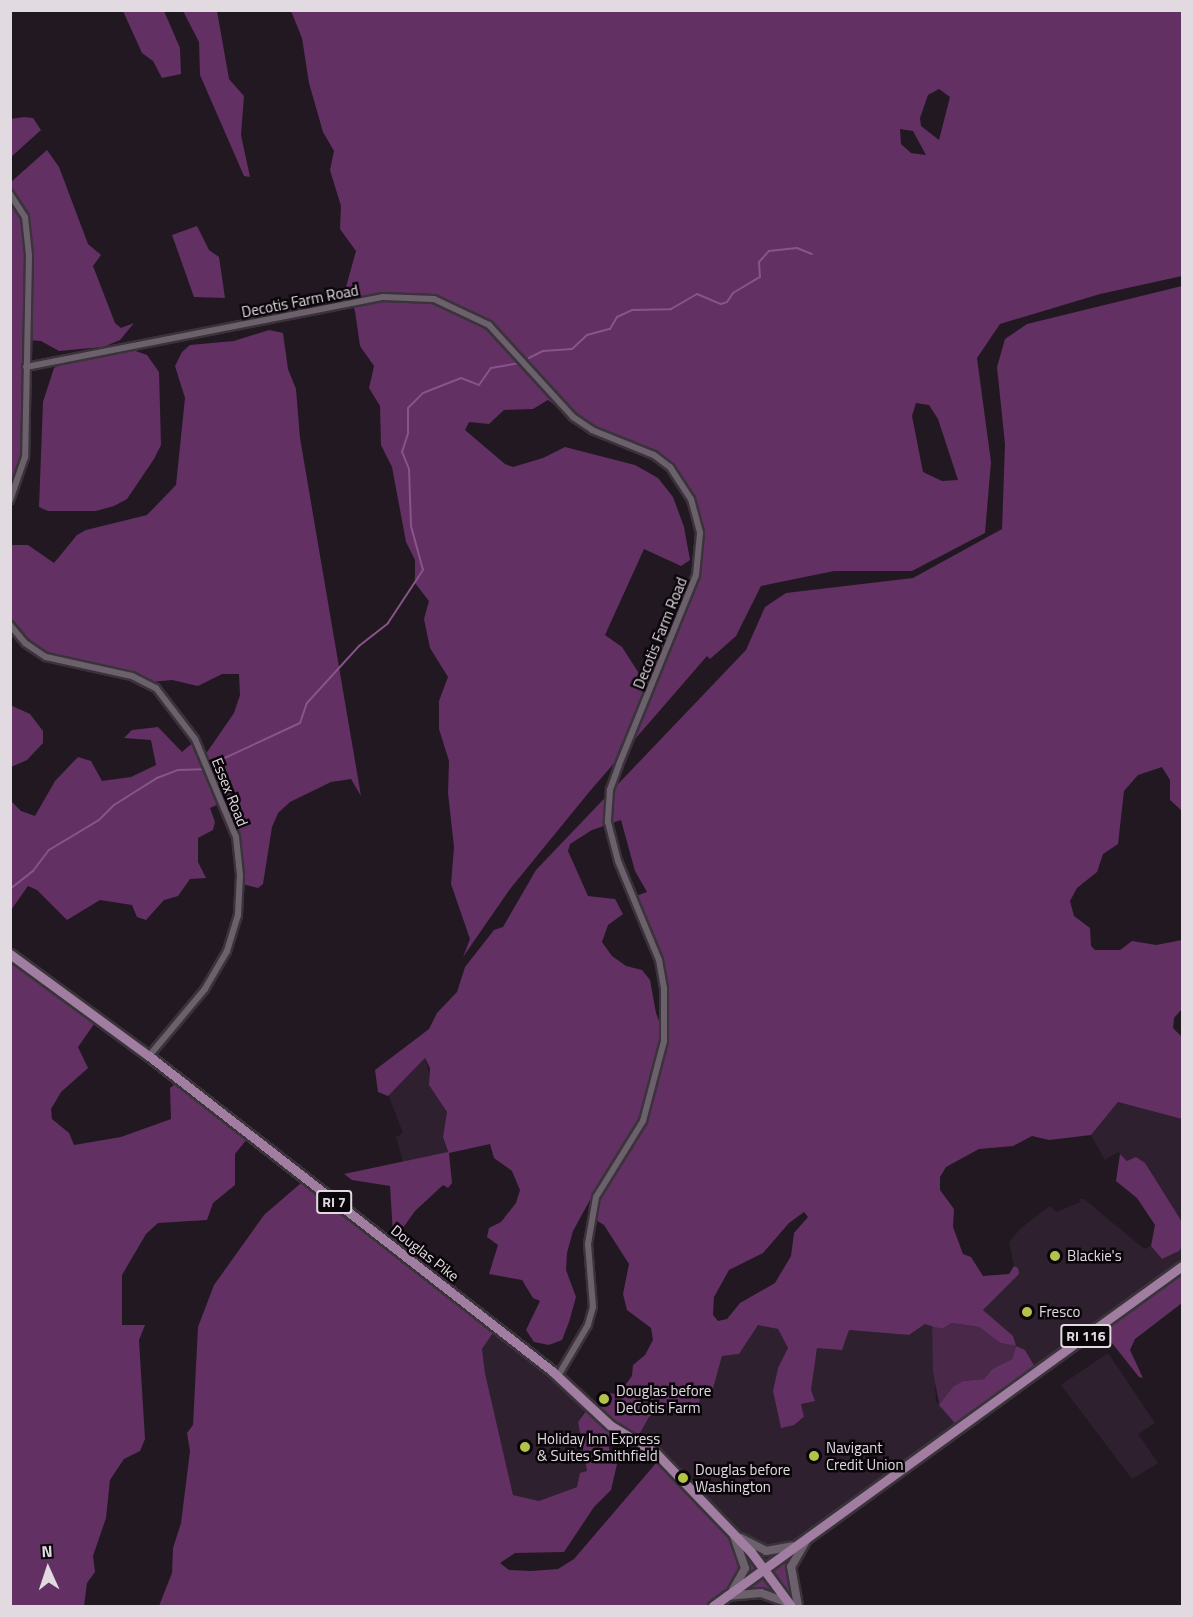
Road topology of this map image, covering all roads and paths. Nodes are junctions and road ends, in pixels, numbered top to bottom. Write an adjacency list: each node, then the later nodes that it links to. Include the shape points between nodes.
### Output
1 (10, 194): 2 (street, via 27,229)
2 (26, 367): 3 (street, via 25,457); 8 (street, Decotis Farm Road, via 383,297 434,299 489,326 573,417 592,430 654,455 670,467 691,498 700,533 696,575 618,765 610,790 608,822 618,861 659,960 664,988 664,1041 642,1121 596,1197 588,1244 593,1307 588,1325)
3 (10, 501)
4 (10, 625): 6 (street, Essex Road, via 25,643 46,657 132,676 156,688 195,739 236,837 240,875 238,915 227,951 205,989)
5 (10, 954): 6 (main road, Douglas Pike / RI 7)
6 (148, 1056): 8 (main road, Douglas Pike / RI 7)
7 (1182, 1266): 10 (main road, RI 116)
8 (558, 1376): 9 (main road, Douglas Pike / RI 7, via 610,1425 656,1453)
9 (732, 1530): 10 (main road, via 754,1546 772,1552); 11 (main road, Douglas Pike / RI 7); 12 (main road, via 745,1569)
10 (808, 1537): 11 (main road, RI 116); 13 (main road, via 791,1567)
11 (764, 1569): 12 (main road, RI 116); 13 (main road, Douglas Pike / RI 7)
12 (727, 1596): 13 (main road, via 761,1593); 14 (main road, RI 116)
13 (793, 1605)
14 (713, 1606)

